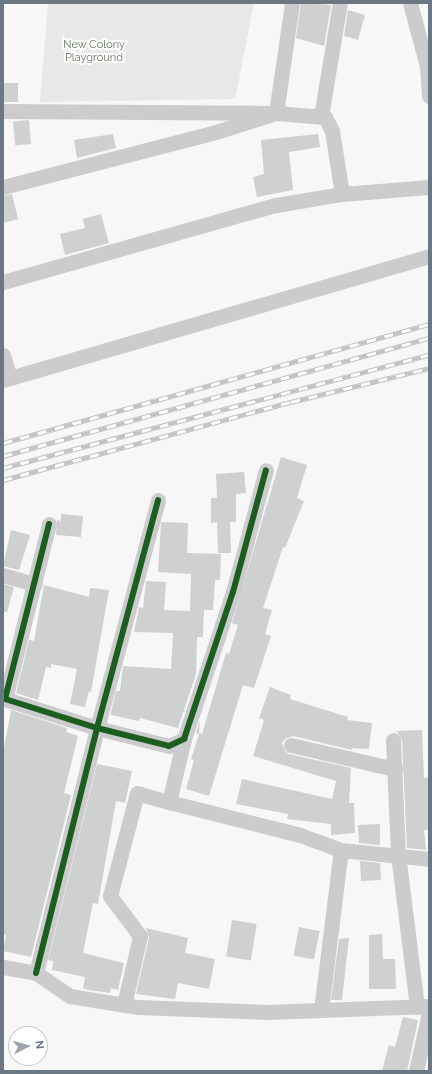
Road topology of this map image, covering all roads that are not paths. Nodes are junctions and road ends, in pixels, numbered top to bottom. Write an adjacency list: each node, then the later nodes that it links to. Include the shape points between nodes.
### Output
1 (292, 3): 6 (street)
2 (340, 3): 7 (street)
3 (410, 3): 4 (street, via 427,66)
4 (429, 96)
5 (3, 111): 6 (street)
6 (276, 112): 7 (street); 8 (street, via 219,131)
7 (321, 116): 10 (street, via 325,117 331,127)
8 (3, 187)
9 (429, 187): 10 (street)
10 (342, 194): 12 (street, via 276,205)
11 (429, 256): 14 (street)
12 (3, 282)
13 (3, 356): 14 (street)
14 (6, 379)
15 (266, 470): 22 (street, via 233,592)
16 (158, 500): 21 (street)
17 (49, 524): 19 (street)
18 (3, 575): 19 (street)
19 (34, 584): 20 (street)
20 (4, 703): 21 (street)
21 (96, 728): 22 (street, via 169,746); 31 (street)
22 (184, 739): 26 (street)
23 (394, 740): 25 (street)
24 (291, 745): 25 (street)
25 (395, 769): 28 (street)
26 (169, 802): 27 (street, via 300,835); 32 (street, via 137,793 110,896 140,936)
27 (341, 850): 28 (street); 34 (street)
28 (398, 854): 29 (street); 33 (street)
29 (429, 859)
30 (3, 967): 31 (street)
31 (36, 974): 32 (street, via 70,996)
32 (124, 1005): 34 (street, via 267,1012)
33 (425, 1009): 34 (street); 35 (street)
34 (321, 1010)
35 (416, 1071)

